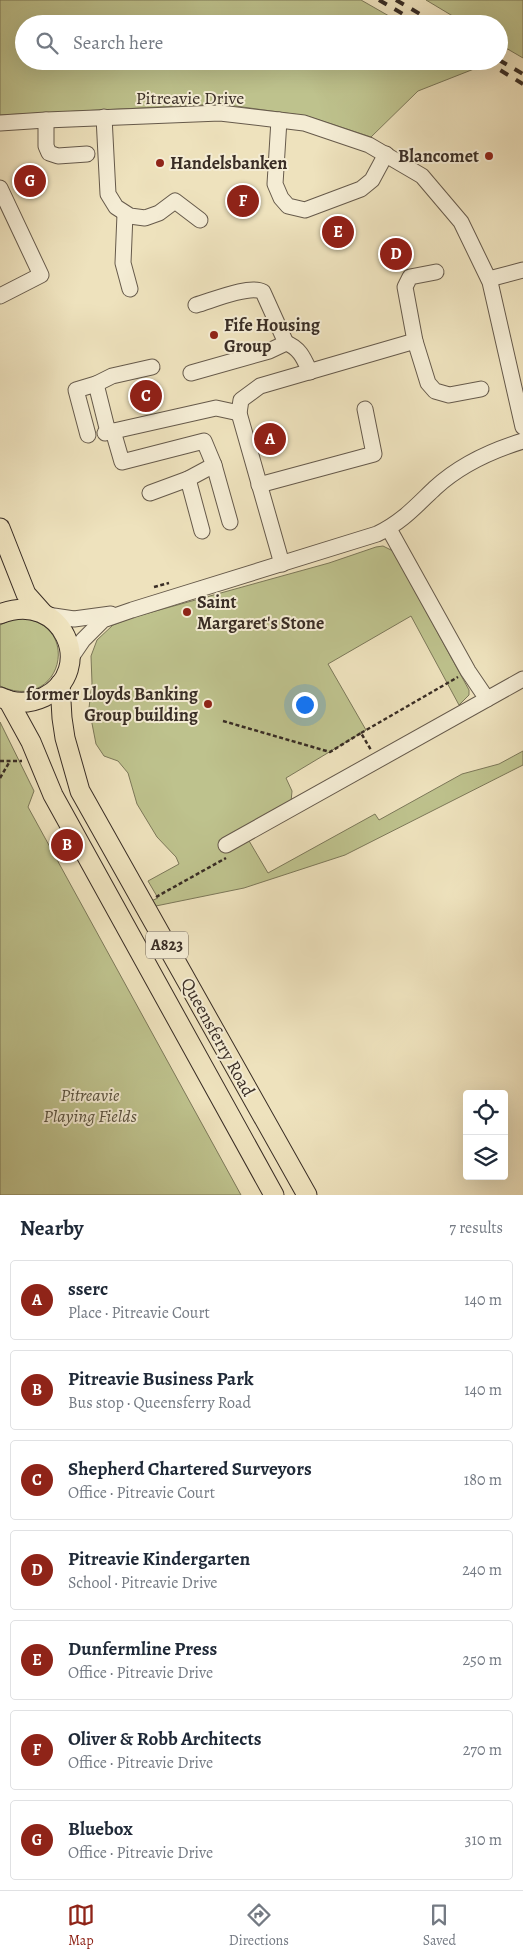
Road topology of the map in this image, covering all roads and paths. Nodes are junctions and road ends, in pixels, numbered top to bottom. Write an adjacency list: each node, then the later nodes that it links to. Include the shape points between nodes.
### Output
1 (104, 117): 2 (street, Pitreavie Drive); 3 (street, Pitreavie Drive, via 220,113); 8 (street, via 108,194)
2 (46, 120): 4 (street, Pitreavie Drive); 5 (street, via 49,153 58,156)
3 (279, 120): 6 (street, Pitreavie Drive, via 304,122); 6 (street, via 275,184 280,198 288,206 305,210 361,189 372,180)
4 (0, 123)
5 (87, 154)
6 (386, 154): 12 (street, Pitreavie Drive, via 422,176 461,222)
7 (0, 188): 14 (street, via 41,275)
8 (125, 214): 9 (street, via 144,218 175,202); 13 (street, via 123,263)
9 (200, 220)
10 (523, 270): 12 (street)
11 (436, 272): 16 (street, via 410,277 406,287)
12 (489, 278): 25 (street, Pitreavie Drive)
13 (130, 289)
14 (0, 296)
15 (196, 305): 17 (street, via 258,289)
16 (415, 341): 19 (street); 22 (street, via 428,383 435,391 448,396)
17 (286, 343): 19 (street, via 303,356); 20 (street)
18 (152, 367): 21 (street, via 112,376)
19 (310, 372): 24 (street, via 260,386 241,400)
20 (192, 373)
21 (96, 384): 26 (street); 27 (street, via 76,390)
22 (481, 389)
23 (364, 409): 31 (street, via 374,454)
24 (239, 413): 26 (street, via 216,408); 31 (street)
25 (523, 427)
26 (109, 432): 29 (street, via 122,462 204,441)
27 (88, 435)
28 (523, 441): 35 (street, via 501,447 459,469)
29 (214, 465): 30 (street); 33 (street)
30 (188, 479): 32 (street); 36 (street)
31 (259, 485): 37 (street)
32 (150, 493)
33 (230, 522)
34 (0, 528): 40 (main road, via 26,594)
35 (389, 529): 37 (street); 42 (street)
36 (202, 530)
37 (282, 564): 38 (street)
38 (132, 610): 40 (street, via 74,619); 41 (street, via 103,620)
39 (0, 614): 40 (main road, via 27,608)
40 (44, 614): 41 (main road, via 54,620 64,633)
41 (70, 659): 44 (main road, A823)
42 (468, 671): 46 (street); 48 (path)
43 (523, 679): 46 (street)
44 (60, 684): 45 (main road, A823, via 37,700 22,703); 55 (main road, Queensferry Road / A823, via 64,738 80,791)
45 (4, 698): 56 (main road, Queensferry Road / A823, via 31,742 53,795)
46 (486, 699): 49 (street)
47 (223, 721): 48 (path, via 330,752)
48 (362, 733): 49 (path)
49 (377, 760): 54 (street)
50 (0, 761): 51 (path)
51 (10, 761): 52 (path); 53 (path)
52 (26, 762)
53 (0, 778)
54 (228, 850): 55 (path)
55 (144, 904): 57 (main road, Queensferry Road / A823)
56 (274, 1195)
57 (307, 1195)

